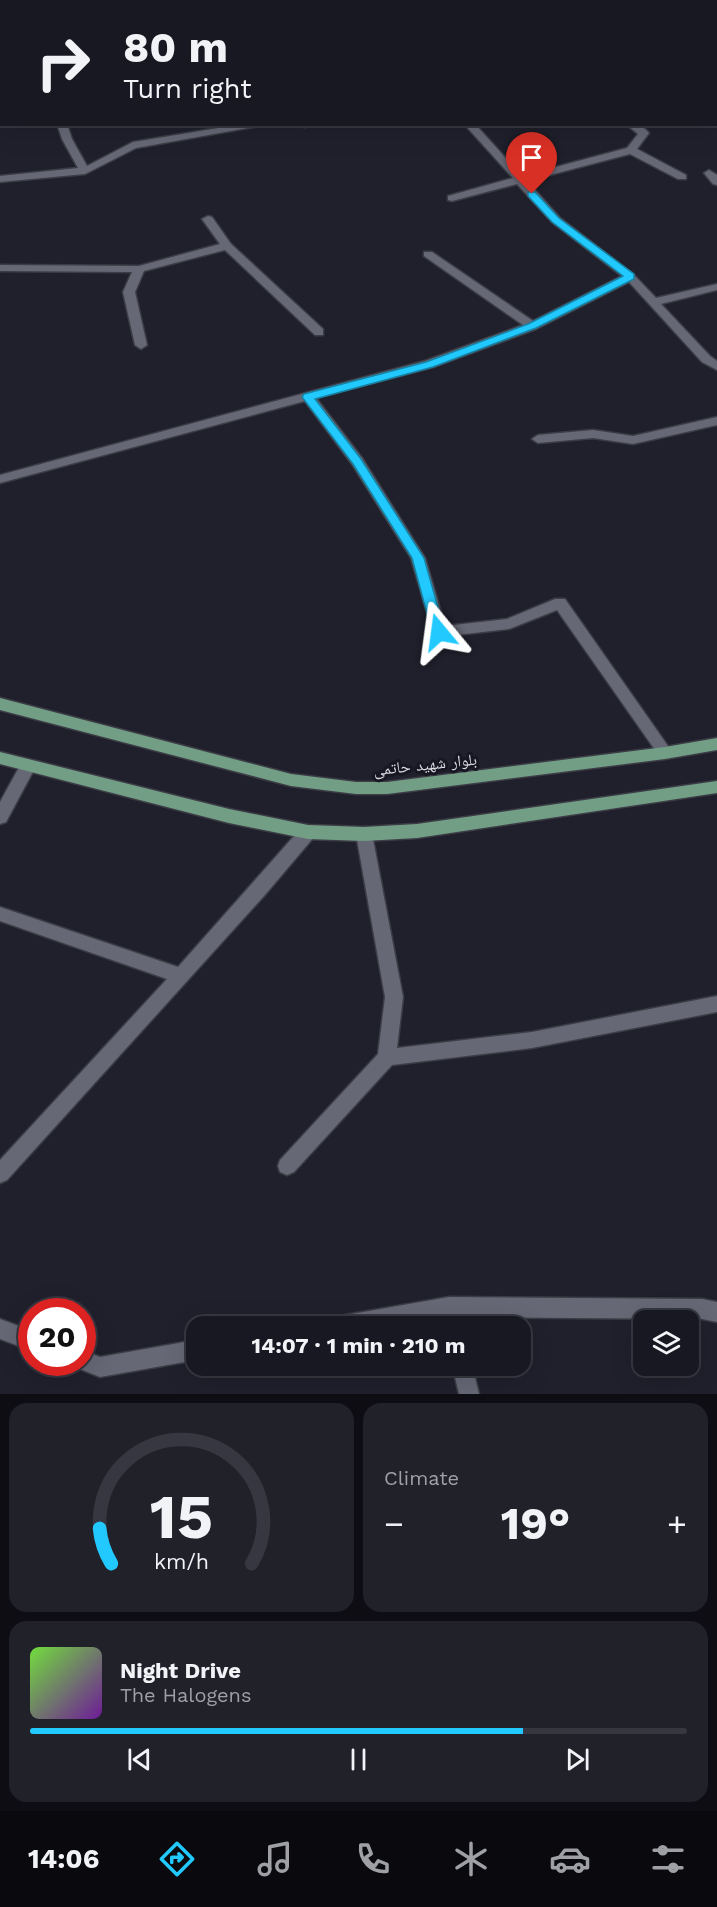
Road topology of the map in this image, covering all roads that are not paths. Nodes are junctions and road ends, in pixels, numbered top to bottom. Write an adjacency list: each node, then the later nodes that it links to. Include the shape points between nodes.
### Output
1 (63, 126): 6 (street)
2 (253, 126): 6 (street, via 133,145)
3 (471, 126): 9 (street)
4 (635, 126): 5 (street, via 644,133)
5 (631, 150): 7 (street); 9 (street)
6 (86, 171): 8 (street)
7 (682, 177)
8 (0, 180)
9 (520, 181): 10 (street); 16 (street, via 556,220)
10 (452, 198)
11 (207, 219): 12 (street)
12 (227, 246): 15 (street); 20 (street)
13 (428, 254): 19 (street)
14 (0, 268): 15 (street)
15 (139, 269): 21 (street, via 129,292)
16 (630, 277): 18 (street); 19 (street)
17 (717, 287): 18 (street)
18 (653, 302): 22 (street)
19 (532, 326): 23 (street, via 429,364)
20 (319, 332)
21 (141, 345)
22 (717, 366)
23 (308, 397): 26 (street); 29 (street, via 357,461 418,558 439,632 509,624 560,603)
24 (717, 421): 25 (street, via 633,440 593,434)
25 (538, 439)
26 (0, 479)
27 (0, 704): 29 (main road, بلوار شهید حاتمی, via 291,780 356,788 387,788)
28 (717, 744): 29 (main road, بلوار شهید حاتمی)
29 (665, 753)
30 (0, 758): 31 (main road)
31 (28, 766): 33 (street); 34 (main road)
32 (717, 787): 35 (main road, via 417,831)
33 (0, 817)
34 (308, 832): 35 (main road); 37 (street)
35 (363, 834): 39 (street, via 394,997)
36 (0, 914): 37 (street)
37 (181, 976): 41 (street)
38 (717, 1004): 39 (street, via 532,1041)
39 (387, 1058): 40 (street)
40 (287, 1166)
41 (0, 1174)
42 (717, 1312): 43 (street)
43 (488, 1316)
44 (0, 1329): 45 (street)
45 (18, 1336)
46 (186, 1352): 47 (street)
47 (96, 1365)
48 (465, 1376): 49 (street)
49 (469, 1394)

